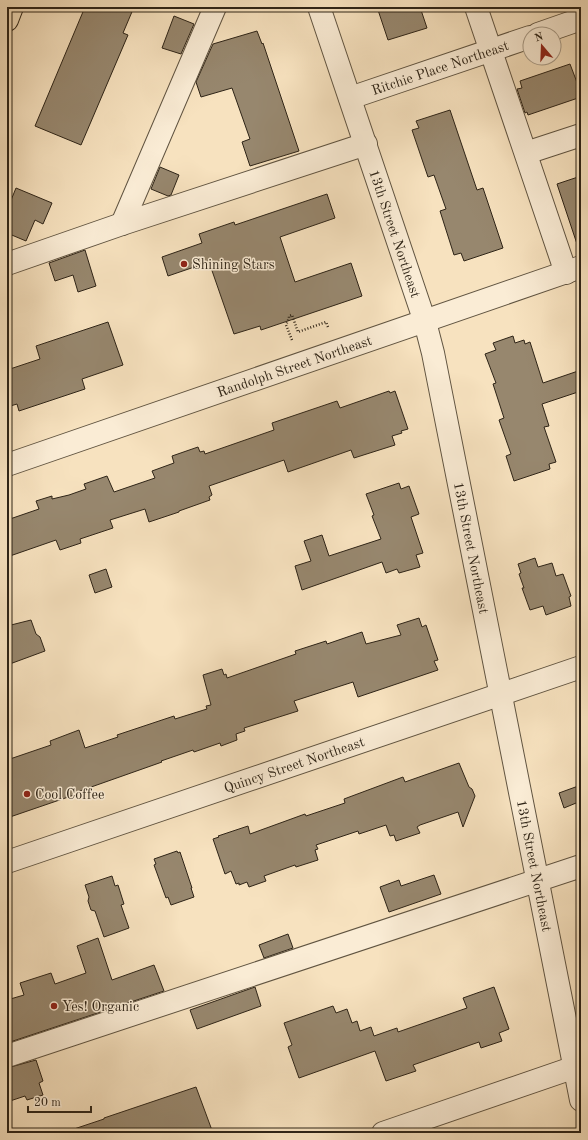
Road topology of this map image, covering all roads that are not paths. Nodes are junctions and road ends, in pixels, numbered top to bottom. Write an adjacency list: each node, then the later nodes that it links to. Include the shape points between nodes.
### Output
1 (12, 7): 6 (main road)
2 (216, 7): 14 (street)
3 (320, 7): 10 (street, 13th Street Northeast)
4 (476, 7): 9 (street)
5 (581, 19): 7 (street)
6 (7, 20)
7 (561, 26)
8 (522, 40): 9 (street, Ritchie Place Northeast)
9 (491, 50): 10 (street, Ritchie Place Northeast); 13 (street)
10 (350, 98): 12 (street, 13th Street Northeast)
11 (581, 135): 13 (street)
12 (366, 144): 14 (street); 17 (street, 13th Street Northeast)
13 (526, 153): 16 (street)
14 (122, 224): 15 (street)
15 (7, 264)
16 (574, 270): 17 (street, Randolph Street Northeast)
17 (424, 322): 18 (street, Randolph Street Northeast); 20 (street, 13th Street Northeast)
18 (7, 465)
19 (581, 667): 20 (street, Quincy Street Northeast)
20 (500, 694): 21 (street, Quincy Street Northeast); 23 (street, 13th Street Northeast)
21 (7, 862)
22 (581, 866): 23 (street)
23 (537, 882): 24 (street); 25 (street, 13th Street Northeast)
24 (7, 1056)
25 (578, 1066): 26 (street, 13th Street Northeast); 27 (street)
26 (581, 1100)
27 (383, 1133)

